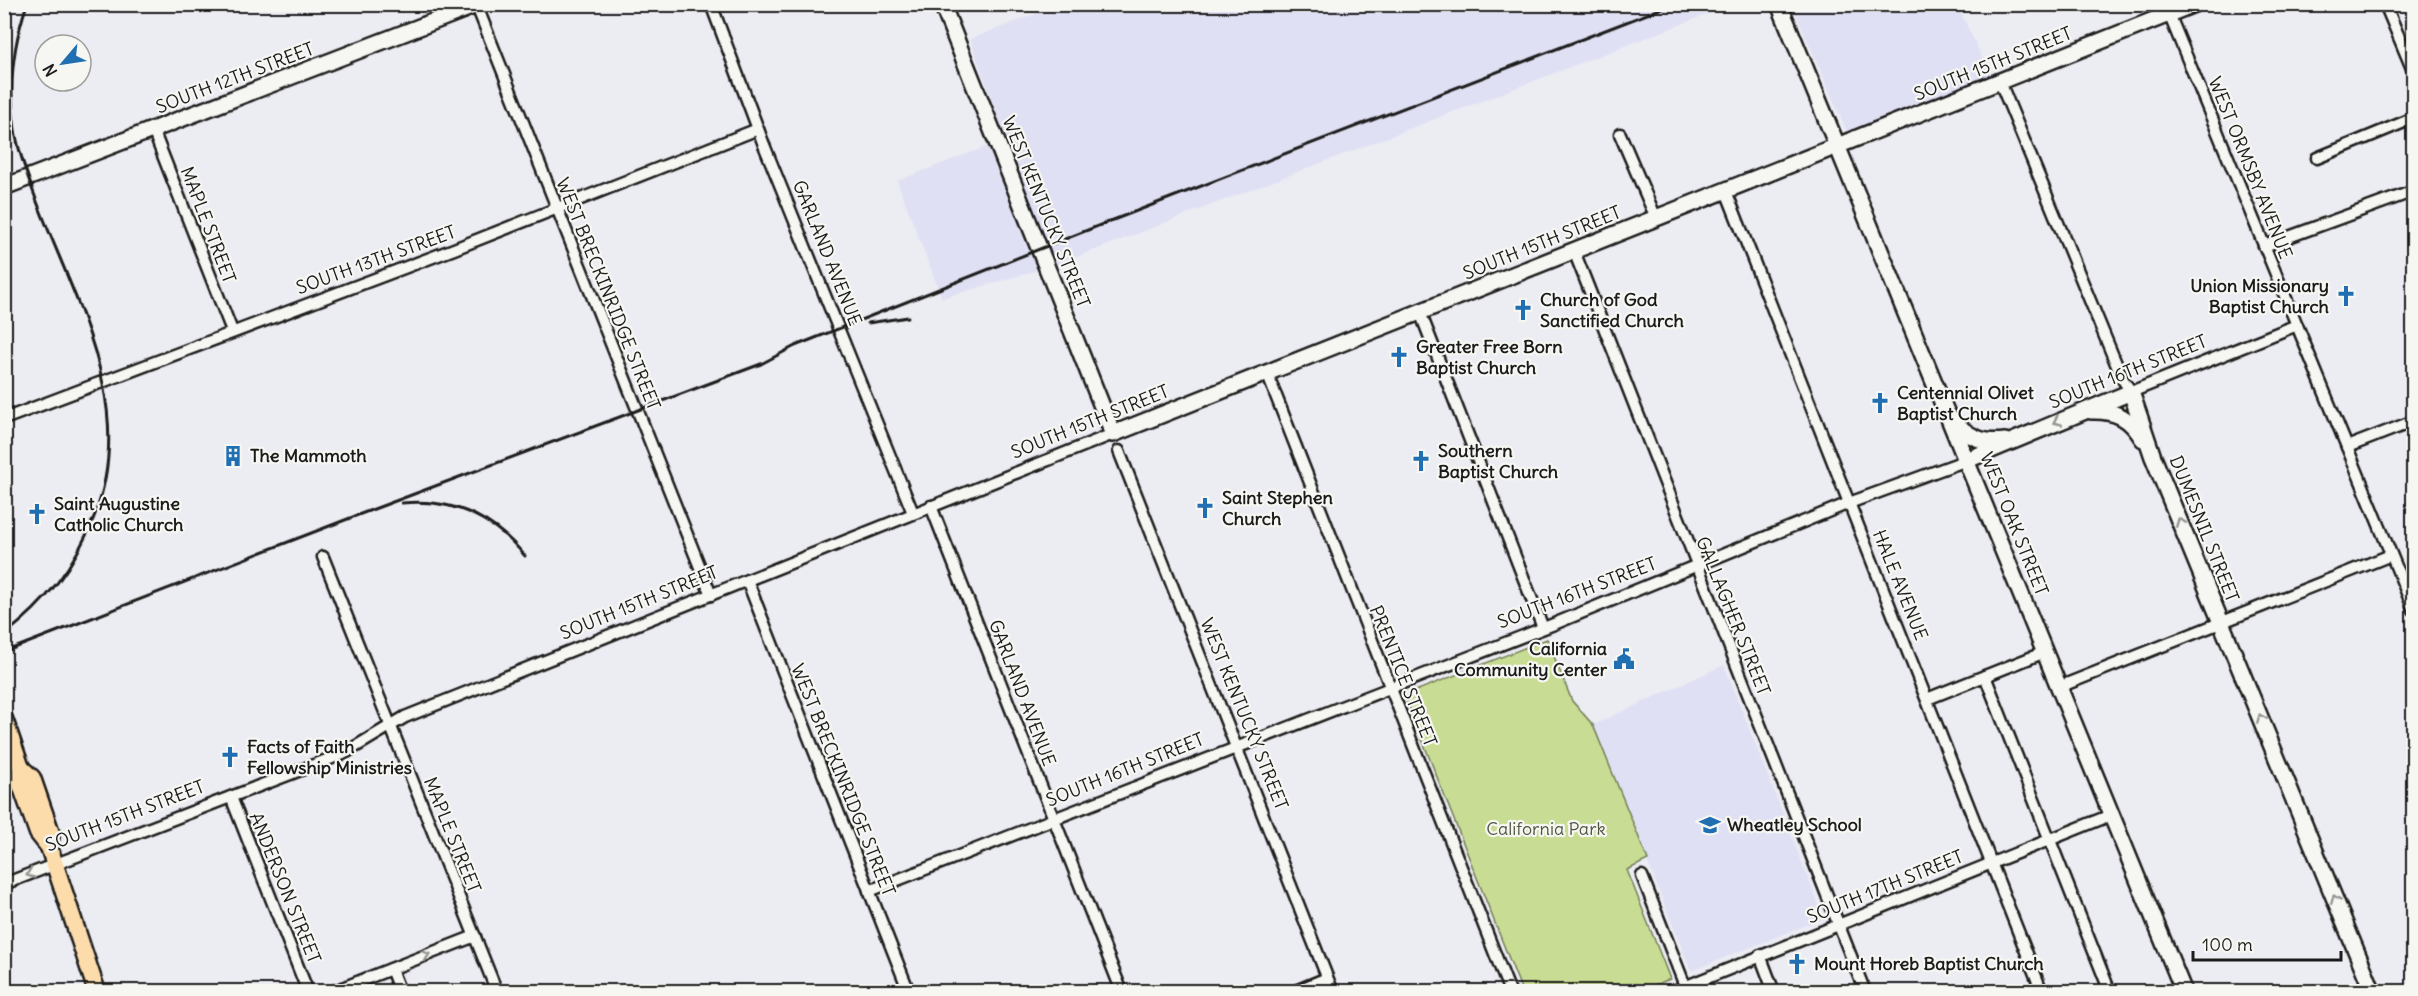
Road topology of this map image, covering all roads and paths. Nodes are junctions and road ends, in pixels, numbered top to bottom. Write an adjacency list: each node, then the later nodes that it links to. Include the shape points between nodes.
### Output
1 (711, 4): 11 (street, GARLAND AVENUE)
2 (942, 4): 32 (street, WEST KENTUCKY STREET)
3 (1779, 4): 14 (street, WEST OAK STREET)
4 (2194, 4): 7 (street, SOUTH 15TH STREET)
5 (2385, 4): 8 (street)
6 (477, 5): 12 (street, SOUTH 12TH STREET); 19 (street, WEST BRECKINRIDGE STREET)
7 (2167, 9): 9 (street, SOUTH 15TH STREET); 21 (street, WEST ORMSBY AVENUE)
8 (2414, 73)
9 (2000, 82): 14 (street, SOUTH 15TH STREET); 27 (street, DUMESNIL STREET)
10 (2414, 118): 15 (street)
11 (758, 129): 19 (street, SOUTH 13TH STREET); 40 (street, GARLAND AVENUE)
12 (153, 130): 16 (street, SOUTH 12TH STREET); 25 (street, MAPLE STREET)
13 (1620, 134): 20 (street)
14 (1838, 147): 17 (street, SOUTH 15TH STREET); 29 (street, WEST OAK STREET)
15 (2317, 158)
16 (4, 187)
17 (1726, 190): 20 (street, SOUTH 15TH STREET); 38 (street, HALE AVENUE)
18 (2414, 191): 21 (street)
19 (556, 207): 25 (street, SOUTH 13TH STREET); 45 (street, WEST BRECKINRIDGE STREET)
20 (1656, 218): 22 (street, SOUTH 15TH STREET)
21 (2264, 246): 24 (street, WEST ORMSBY AVENUE)
22 (1574, 251): 23 (street, SOUTH 15TH STREET); 43 (street, GALLAGHER STREET)
23 (1420, 312): 26 (street, SOUTH 15TH STREET); 48 (street)
24 (2297, 325): 27 (street, SOUTH 16TH STREET); 34 (street, WEST ORMSBY AVENUE)
25 (232, 332): 30 (street, SOUTH 13TH STREET)
26 (1267, 373): 32 (street, SOUTH 15TH STREET); 51 (street, PRENTICE STREET)
27 (2131, 392): 28 (street, SOUTH 16TH STREET); 36 (street, DUMESNIL STREET)
28 (2080, 411): 33 (street, SOUTH 16TH STREET, one-way to 33); 36 (street, via 2111,412 2128,419)
29 (1948, 415): 33 (street, via 1972,437 1990,443); 37 (street, WEST OAK STREET)
30 (4, 419)
31 (2414, 421): 34 (street)
32 (1113, 434): 39 (street, SOUTH 15TH STREET)
33 (2012, 440): 37 (street, SOUTH 16TH STREET)
34 (2347, 447): 41 (street, WEST ORMSBY AVENUE)
35 (1119, 451): 56 (street, WEST KENTUCKY STREET)
36 (2153, 457): 47 (street, DUMESNIL STREET, one-way to 36)
37 (1967, 460): 38 (street, SOUTH 16TH STREET); 49 (street, WEST OAK STREET)
38 (1850, 503): 43 (street, SOUTH 16TH STREET); 53 (street, HALE AVENUE)
39 (931, 506): 40 (street, SOUTH 15TH STREET); 59 (street, GARLAND AVENUE)
40 (913, 513): 44 (street, SOUTH 15TH STREET)
41 (2391, 555): 46 (street, WEST ORMSBY AVENUE); 47 (street)
42 (323, 557): 55 (street, MAPLE STREET)
43 (1696, 567): 48 (street, SOUTH 16TH STREET); 66 (street, GALLAGHER STREET)
44 (747, 580): 45 (street, SOUTH 15TH STREET); 65 (street, WEST BRECKINRIDGE STREET)
45 (711, 595): 55 (street, SOUTH 15TH STREET, via 469,690)
46 (2414, 610)
47 (2222, 623): 52 (street); 88 (street, DUMESNIL STREET, one-way to 47)
48 (1543, 628): 51 (street, SOUTH 16TH STREET)
49 (2045, 652): 50 (street); 52 (street, WEST OAK STREET)
50 (1985, 676): 53 (street); 60 (street)
51 (1389, 686): 56 (street, SOUTH 16TH STREET); 81 (street, PRENTICE STREET)
52 (2059, 687): 58 (street, WEST OAK STREET)
53 (1927, 699): 61 (street, HALE AVENUE)
54 (4, 720): 62 (main road, via 21,768 32,778 51,833 49,847)
55 (391, 726): 57 (street, SOUTH 15TH STREET, via 345,753); 67 (street, MAPLE STREET)
56 (1237, 747): 59 (street, SOUTH 16TH STREET); 70 (street, WEST KENTUCKY STREET)
57 (231, 797): 62 (street, SOUTH 15TH STREET); 73 (street, ANDERSON STREET)
58 (2111, 815): 60 (street, SOUTH 17TH STREET); 87 (street, WEST OAK STREET)
59 (1054, 820): 65 (street, SOUTH 16TH STREET); 78 (street, GARLAND AVENUE)
60 (2050, 839): 61 (street, SOUTH 17TH STREET); 86 (street)
61 (1992, 862): 66 (street, SOUTH 17TH STREET); 85 (street, HALE AVENUE)
62 (55, 864): 64 (street, SOUTH 15TH STREET, one-way to 64); 72 (main road)
63 (1642, 876): 71 (street)
64 (4, 884)
65 (869, 891): 77 (street, WEST BRECKINRIDGE STREET)
66 (1838, 924): 68 (street, SOUTH 17TH STREET); 84 (street, GALLAGHER STREET)
67 (475, 936): 69 (street, one-way to 67); 76 (street, MAPLE STREET)
68 (1760, 955): 71 (street, SOUTH 17TH STREET); 83 (street)
69 (391, 969): 74 (street); 75 (street)
70 (1328, 978): 79 (street); 80 (street, WEST KENTUCKY STREET)
71 (1686, 989): 82 (street, SOUTH 17TH STREET)
72 (97, 992)
73 (308, 992)
74 (332, 992)
75 (400, 992)
76 (497, 992)
77 (909, 992)
78 (1122, 992)
79 (1293, 992)
80 (1333, 992)
81 (1510, 992)
82 (1672, 992)
83 (1774, 992)
84 (1865, 992)
85 (2042, 992)
86 (2110, 992)
87 (2184, 992)
88 (2373, 992)

